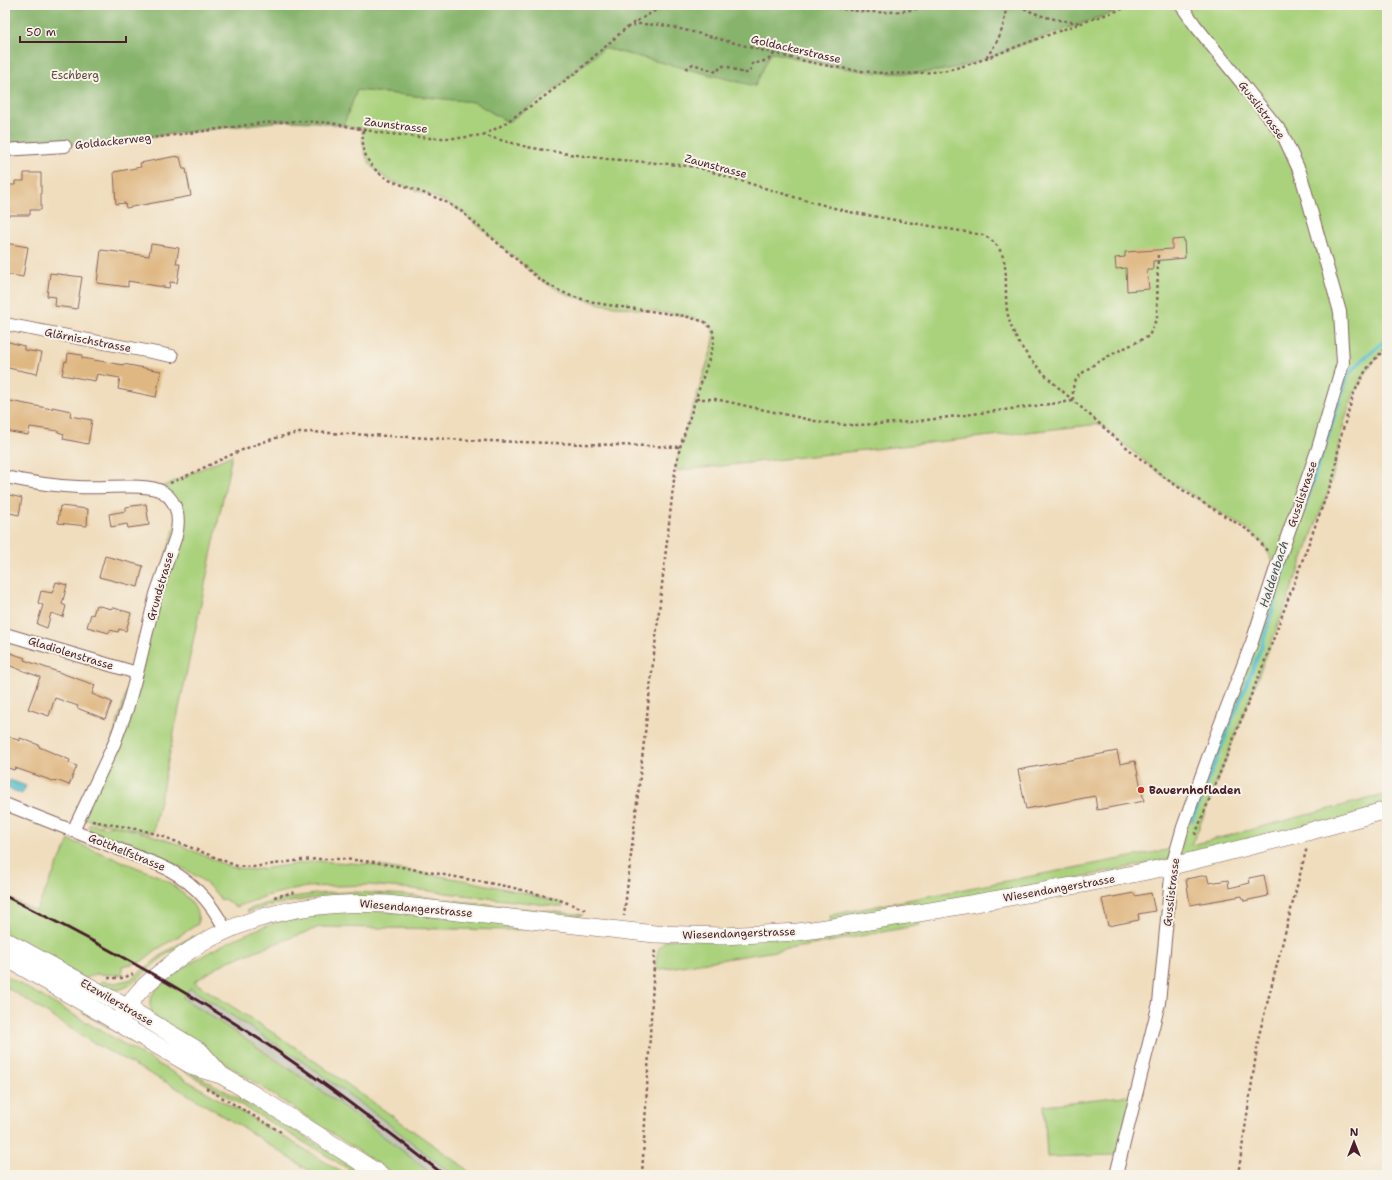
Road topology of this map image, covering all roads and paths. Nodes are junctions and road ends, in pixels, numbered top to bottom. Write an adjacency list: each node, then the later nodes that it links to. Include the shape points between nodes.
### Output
1 (665, 5): 9 (path)
2 (819, 5): 3 (path, via 881,13 902,12)
3 (934, 5)
4 (1006, 5): 11 (path, via 1001,35)
5 (1019, 5): 8 (path, via 1040,15)
6 (1135, 5): 8 (path, Goldackerstrasse)
7 (1181, 5): 27 (street, Gusslistrasse, via 1282,133 1300,172 1340,312 1344,363 1318,448)
8 (1082, 23): 11 (path, Goldackerstrasse)
9 (630, 26): 10 (path, Goldackerstrasse, via 662,25); 15 (path, via 541,99 499,127)
10 (775, 53): 11 (path, Goldackerstrasse, via 847,69 902,73 948,70); 12 (path, via 767,61 753,63 748,73 725,66 720,67 717,72 693,64)
11 (986, 59)
12 (686, 69)
13 (220, 129): 14 (path, Zaunstrasse, via 301,121 331,123); 16 (path, Goldackerweg)
14 (363, 130): 15 (path, Zaunstrasse, via 429,138); 22 (path, via 362,141 366,157 382,175 442,200 461,211 548,285 586,301 685,316 709,325 713,332 713,345)
15 (482, 135): 23 (path, Zaunstrasse, via 527,147 569,154 696,167 849,212 989,237 999,246 1004,257 1007,311 1016,338 1039,368)
16 (65, 146): 17 (street, Goldackerweg)
17 (5, 150)
18 (1158, 254): 23 (path, via 1157,317 1149,336 1083,371 1073,386)
19 (5, 324): 21 (street, Glärnischstrasse)
20 (1387, 347): 33 (path, via 1366,370 1354,393 1326,498 1270,648)
21 (172, 356)
22 (696, 399): 23 (path, via 715,399 845,425 912,422); 24 (path)
23 (1073, 400): 27 (path, Zaunstrasse, via 1154,469 1251,532 1264,545)
24 (680, 447): 26 (path, via 309,432 263,442); 38 (path, via 671,502 624,916)
25 (5, 477): 26 (street, via 40,484 90,488 140,486)
26 (157, 489): 29 (street, Grundstrasse, via 173,502 178,516 178,528 156,594)
27 (1276, 568): 36 (street, Gusslistrasse, via 1252,642 1182,827)
28 (5, 634): 29 (street, Gladiolenstrasse)
29 (138, 673): 32 (street, Grundstrasse, via 118,733)
30 (5, 804): 34 (street, Gotthelfstrasse)
31 (1387, 810): 35 (main road, Wiesendangerstrasse)
32 (78, 818): 34 (street, Grundstrasse); 37 (path, via 162,836 237,866 253,867 320,859 374,862 517,888 567,902)
33 (1198, 828)
34 (73, 831): 39 (street, Gotthelfstrasse, via 166,868 183,878 205,898)
35 (1311, 831): 36 (main road, Wiesendangerstrasse); 53 (path, via 1259,1035)
36 (1172, 866): 40 (main road, Wiesendangerstrasse, via 1083,884 815,930 723,936); 52 (street, Gusslistrasse, via 1159,1003)
37 (592, 913)
38 (630, 917)
39 (226, 931): 40 (main road, Wiesendangerstrasse, via 288,910 327,904 366,903); 45 (main road, Wiesendangerstrasse, via 194,948 167,967 142,988)
40 (655, 934): 51 (path)
41 (5, 940): 45 (main road, Etzwilerstrasse)
42 (5, 957): 46 (main road, Etzwilerstrasse)
43 (134, 973): 44 (path, via 123,978)
44 (104, 978)
45 (128, 1008): 46 (main road, Wiesendangerstrasse); 47 (main road, Etzwilerstrasse, via 201,1052)
46 (118, 1022): 47 (main road, Etzwilerstrasse, via 194,1067)
47 (221, 1075): 50 (main road, Etzwilerstrasse)
48 (204, 1087): 49 (path)
49 (285, 1134)
50 (381, 1175)
51 (642, 1175)
52 (1116, 1175)
53 (1238, 1175)

